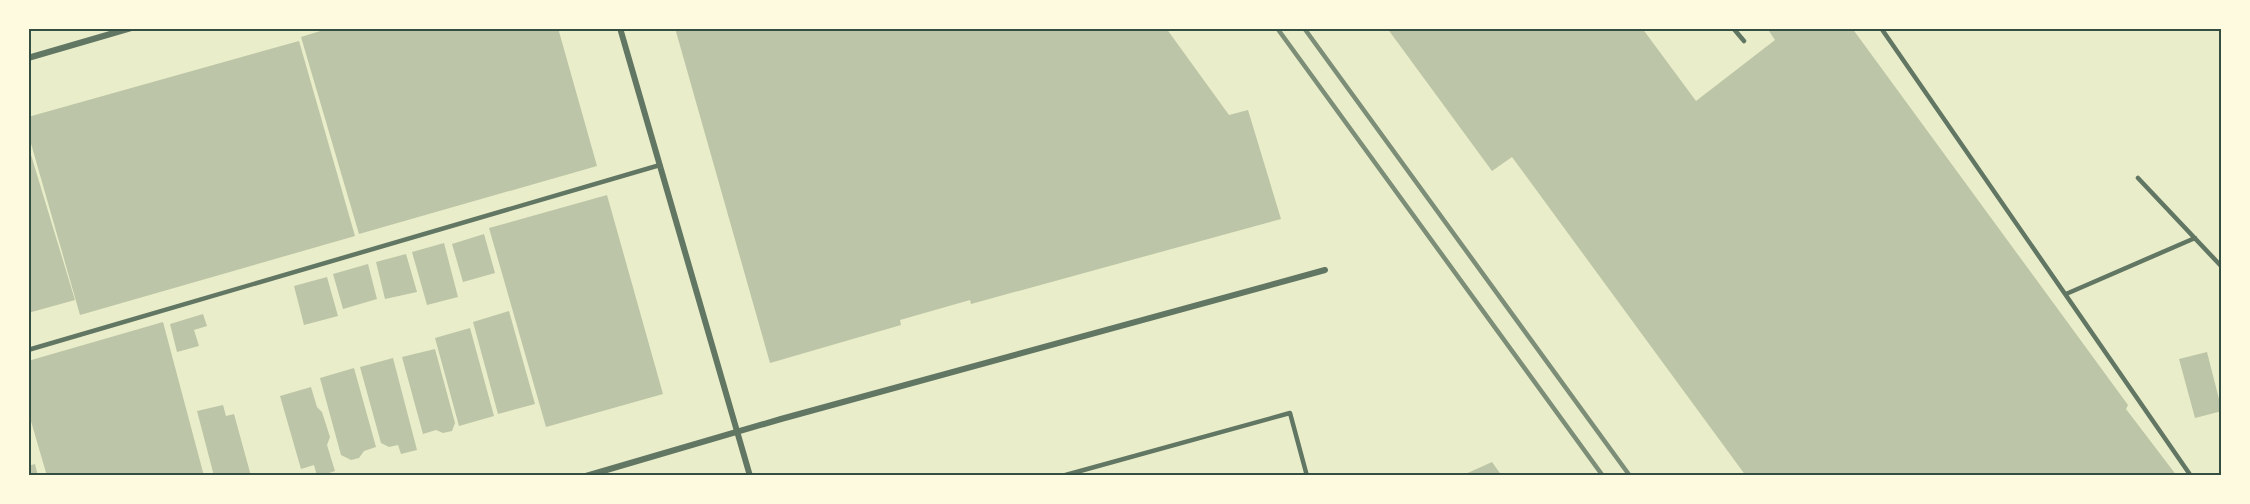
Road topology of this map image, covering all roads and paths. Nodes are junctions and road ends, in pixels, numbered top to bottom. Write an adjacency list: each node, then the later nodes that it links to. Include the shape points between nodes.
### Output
1 (131, 28): 6 (street)
2 (621, 28): 7 (street)
3 (1733, 28): 5 (lane)
4 (1881, 28): 12 (lane)
5 (1744, 41)
6 (28, 57)
7 (660, 165): 13 (lane); 14 (street)
8 (2138, 178): 9 (lane)
9 (2195, 238): 10 (lane); 12 (lane)
10 (2222, 267)
11 (1325, 270): 14 (street)
12 (2066, 294): 19 (lane)
13 (28, 350)
14 (737, 432): 15 (street); 16 (street)
15 (586, 476)
16 (750, 476)
17 (1062, 476): 18 (lane, via 1290,413)
18 (1307, 476)
19 (2191, 476)

